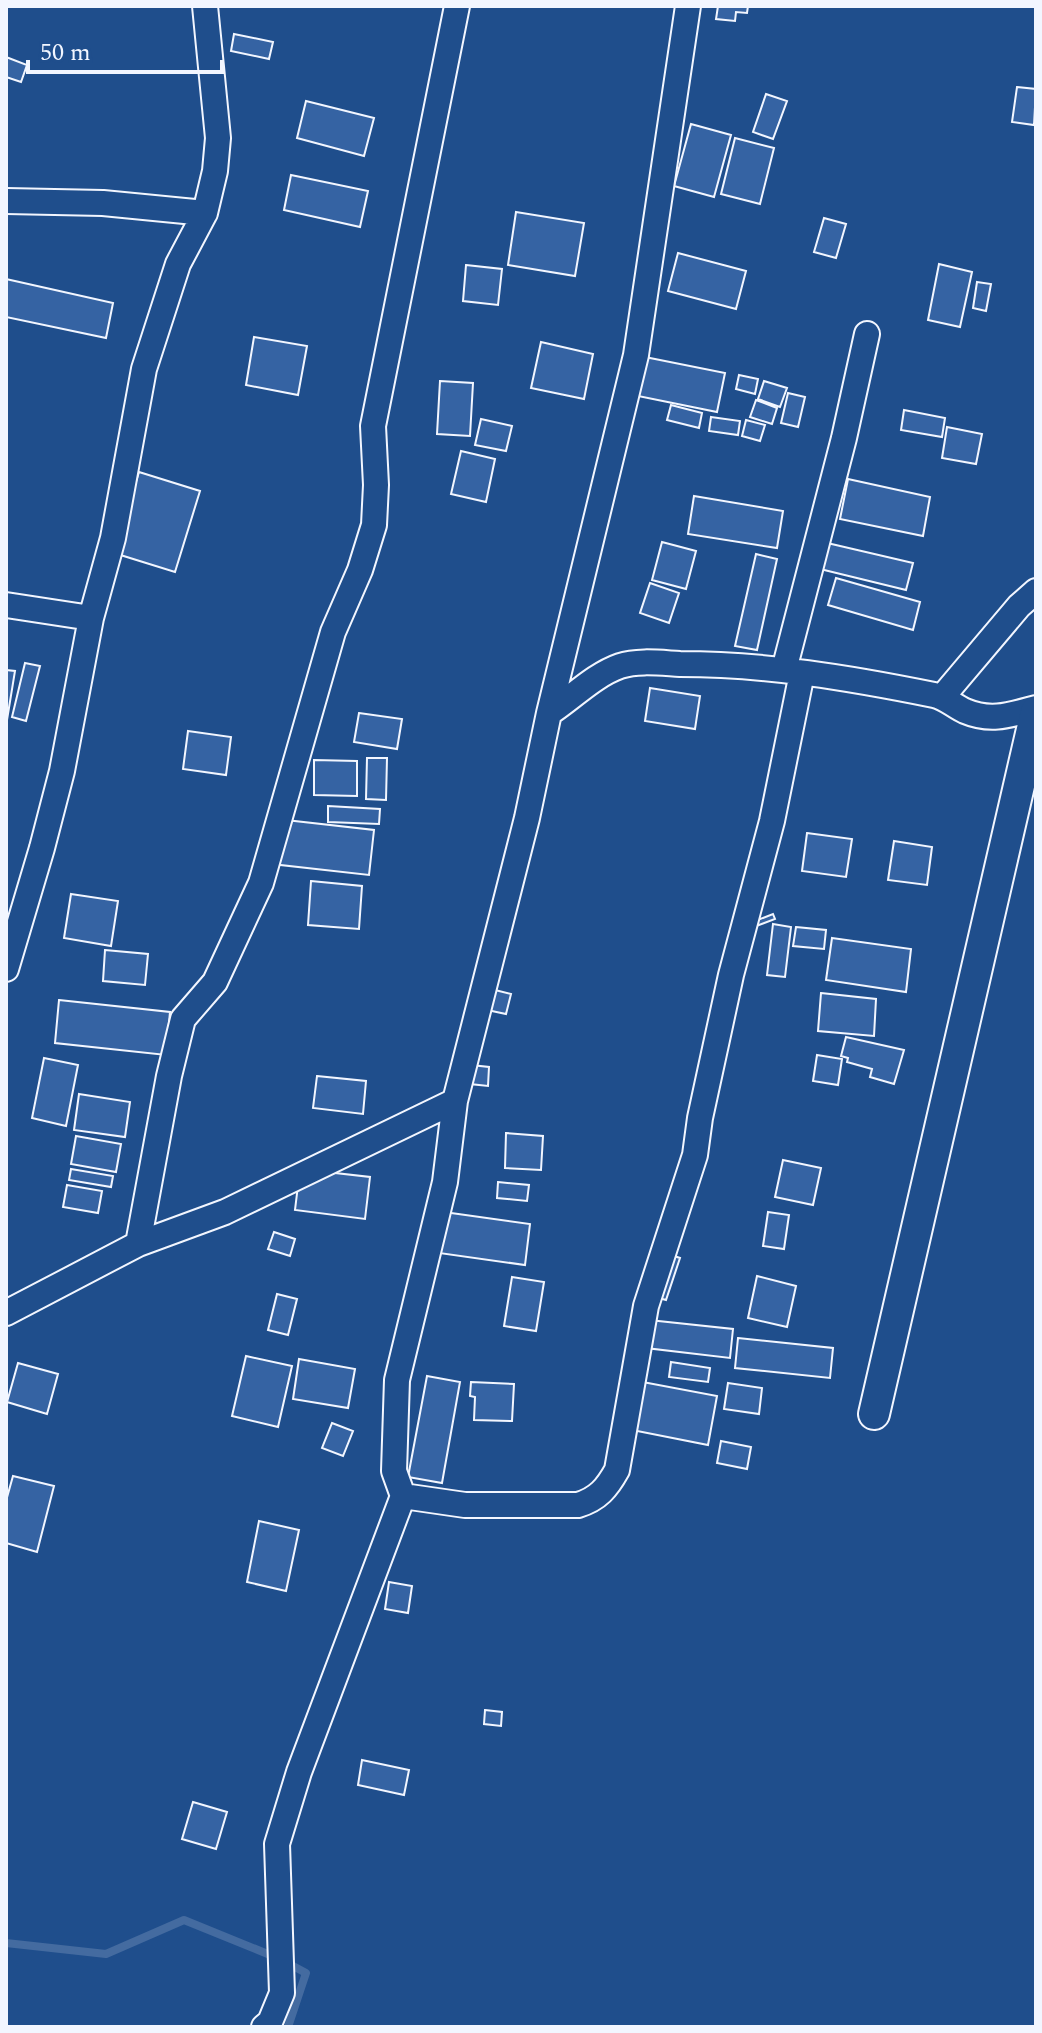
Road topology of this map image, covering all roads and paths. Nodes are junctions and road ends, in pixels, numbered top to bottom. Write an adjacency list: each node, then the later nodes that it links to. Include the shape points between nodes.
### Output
1 (205, 6): 5 (street, via 218,138)
2 (457, 6): 16 (street, via 373,426 374,525 333,632 261,883 215,982 183,1019)
3 (688, 6): 13 (street, via 636,355)
4 (6, 201): 5 (street)
5 (205, 213): 9 (street, via 178,264 144,369 113,538)
6 (867, 334): 10 (street)
7 (1036, 591): 11 (street)
8 (6, 605): 9 (street)
9 (91, 618): 14 (street, via 62,771)
10 (793, 671): 11 (street); 13 (street, via 711,663 619,666); 19 (street, via 772,821 728,989 695,1155 646,1306 617,1470 607,1488 578,1505 465,1505)
11 (943, 696): 12 (street, via 985,718)
12 (1036, 710): 18 (street)
13 (549, 713): 15 (street)
14 (6, 969)
15 (455, 1101): 16 (street, via 225,1212); 19 (street, via 445,1182 397,1380 394,1471)
16 (138, 1244): 17 (street)
17 (6, 1313)
18 (874, 1414)
19 (403, 1496): 20 (street, via 277,1844 282,1993)
20 (264, 2027)

